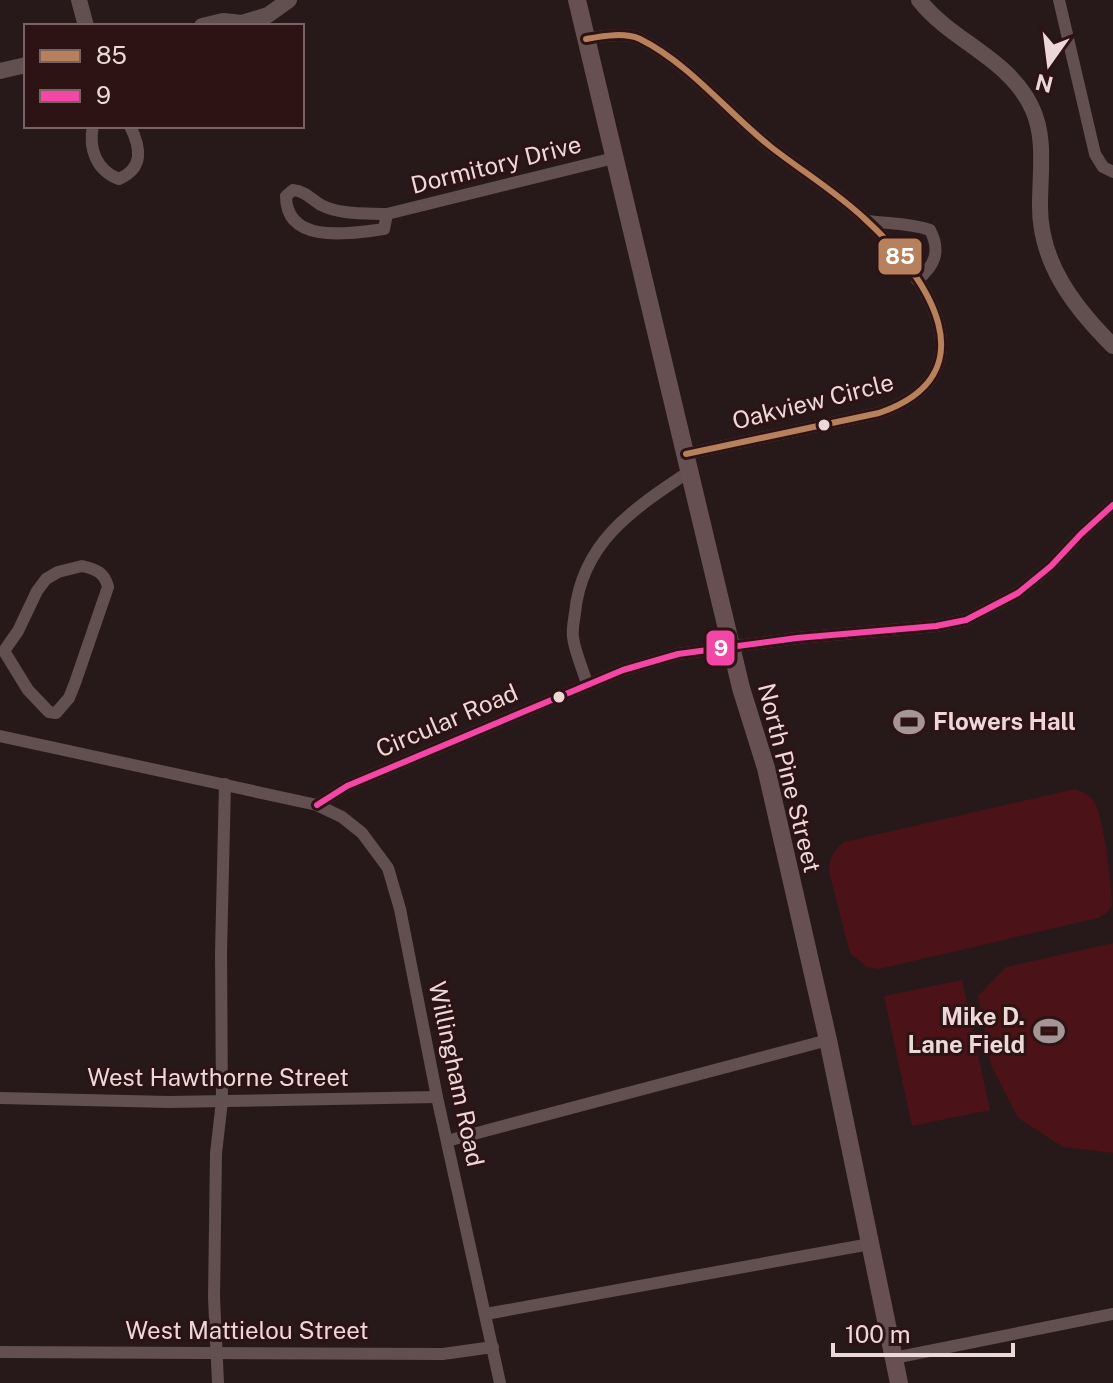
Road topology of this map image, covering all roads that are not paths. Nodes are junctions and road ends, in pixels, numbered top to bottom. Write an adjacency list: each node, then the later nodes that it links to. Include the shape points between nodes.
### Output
1 (79, 0): 8 (street)
2 (266, 0): 7 (street)
3 (289, 0): 7 (street, via 268,15 242,23)
4 (577, 0): 10 (main road, North Pine Street)
5 (919, 0): 20 (street, via 950,31 998,64 1033,109 1040,137 1039,209 1052,266 1074,304)
6 (1059, 0): 16 (street, via 1095,154)
7 (223, 21): 9 (street)
8 (85, 24)
9 (210, 24)
10 (586, 39): 15 (main road, North Pine Street); 18 (street, Oakview Circle, via 638,38 673,60 770,146)
11 (24, 65): 12 (street)
12 (0, 71)
13 (93, 128): 14 (street, via 96,160 105,174 119,179 132,173 138,162)
14 (131, 128)
15 (614, 158): 17 (street, Dormitory Drive); 21 (main road, North Pine Street)
16 (1113, 172)
17 (387, 214): 17 (street, Dormitory Drive, via 323,206 301,190 286,196 295,219 311,231 331,236 384,229)
18 (868, 221): 19 (street, Oakview Circle); 19 (street, via 911,223 930,230 936,259)
19 (917, 280): 21 (street, Oakview Circle, via 942,330 940,359 927,386 905,404)
20 (1113, 346)
21 (688, 463): 24 (street, via 603,541 585,567 572,636); 28 (main road, North Pine Street)
22 (1113, 505): 24 (street, Circular Road, via 1018,593 966,620 678,654)
23 (2, 652): 23 (street, via 41,706 56,713 75,683 108,587 106,579 82,566 46,579)
24 (587, 684): 27 (street, Circular Road, via 347,786)
25 (0, 736): 26 (street)
26 (225, 784): 27 (street); 31 (street)
27 (317, 805): 29 (street, Willingham Road, via 362,833 388,868)
28 (828, 1040): 32 (street); 33 (main road, North Pine Street)
29 (437, 1097): 31 (street, West Hawthorne Street); 32 (street, Willingham Road)
30 (0, 1098): 31 (street, West Hawthorne Street)
31 (222, 1101): 38 (street, via 215,1197)
32 (447, 1141): 34 (street, Willingham Road)
33 (870, 1244): 34 (street); 39 (main road, North Pine Street)
34 (486, 1314): 36 (street, Willingham Road)
35 (1113, 1314): 39 (street)
36 (493, 1347): 38 (street, West Mattielou Street, via 443,1354); 41 (street, Willingham Road)
37 (0, 1352): 38 (street, West Mattielou Street)
38 (217, 1353): 40 (street)
39 (894, 1358): 42 (main road, North Pine Street)
40 (218, 1383)
41 (500, 1383)
42 (899, 1383)

